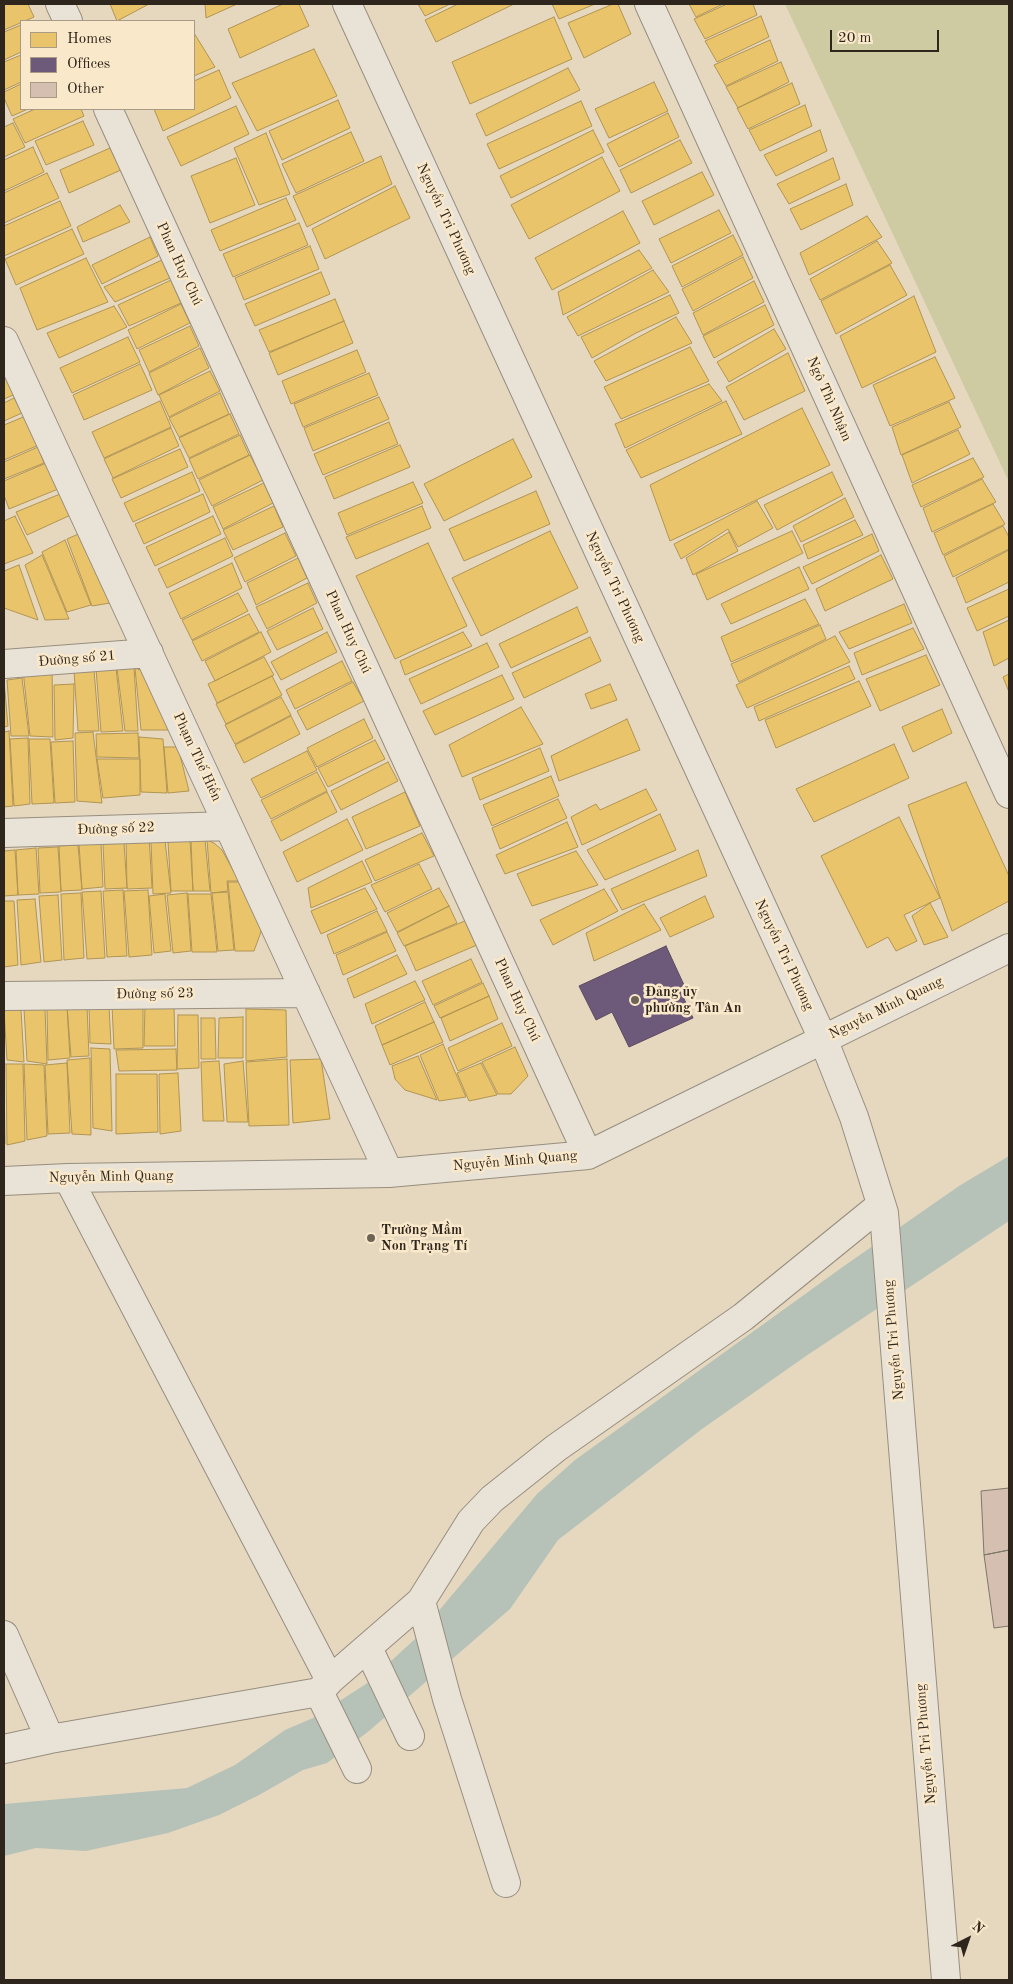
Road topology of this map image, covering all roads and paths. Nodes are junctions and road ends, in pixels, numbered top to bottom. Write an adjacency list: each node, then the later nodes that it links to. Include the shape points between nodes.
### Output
1 (60, 4): 4 (street)
2 (347, 4): 15 (street, Nguyển Tri Phương)
3 (649, 4): 9 (street, Ngô Thì Nhậm)
4 (68, 20)
5 (108, 110): 16 (street, Phan Huy Chú)
6 (4, 341): 7 (street, Phạm Thế Hiển)
7 (149, 653): 8 (street, Đường số 21); 10 (street, Phạm Thế Hiển)
8 (4, 664)
9 (1009, 794)
10 (228, 826): 11 (street, Đường số 22); 13 (street, Phạm Thế Hiển)
11 (4, 833)
12 (1009, 948): 15 (street, Nguyễn Minh Quang)
13 (306, 993): 14 (street, Đường số 23); 17 (street, Phạm Thế Hiển)
14 (4, 996)
15 (823, 1039): 16 (street, Nguyễn Minh Quang); 20 (street, Nguyển Tri Phương, via 854,1117)
16 (588, 1155): 17 (street, Nguyễn Minh Quang)
17 (389, 1173): 18 (street, Nguyễn Minh Quang)
18 (68, 1178): 19 (street, Nguyễn Minh Quang); 24 (street)
19 (4, 1181)
20 (882, 1209): 21 (street, via 743,1317 556,1448 492,1499 471,1521); 30 (street, Nguyển Tri Phương)
21 (423, 1609): 23 (street); 29 (street)
22 (4, 1635): 26 (street)
23 (372, 1656): 24 (street); 25 (street)
24 (325, 1692): 26 (street); 28 (street)
25 (410, 1736)
26 (50, 1739): 27 (street)
27 (4, 1750)
28 (352, 1761)
29 (506, 1883)
30 (946, 1980)

